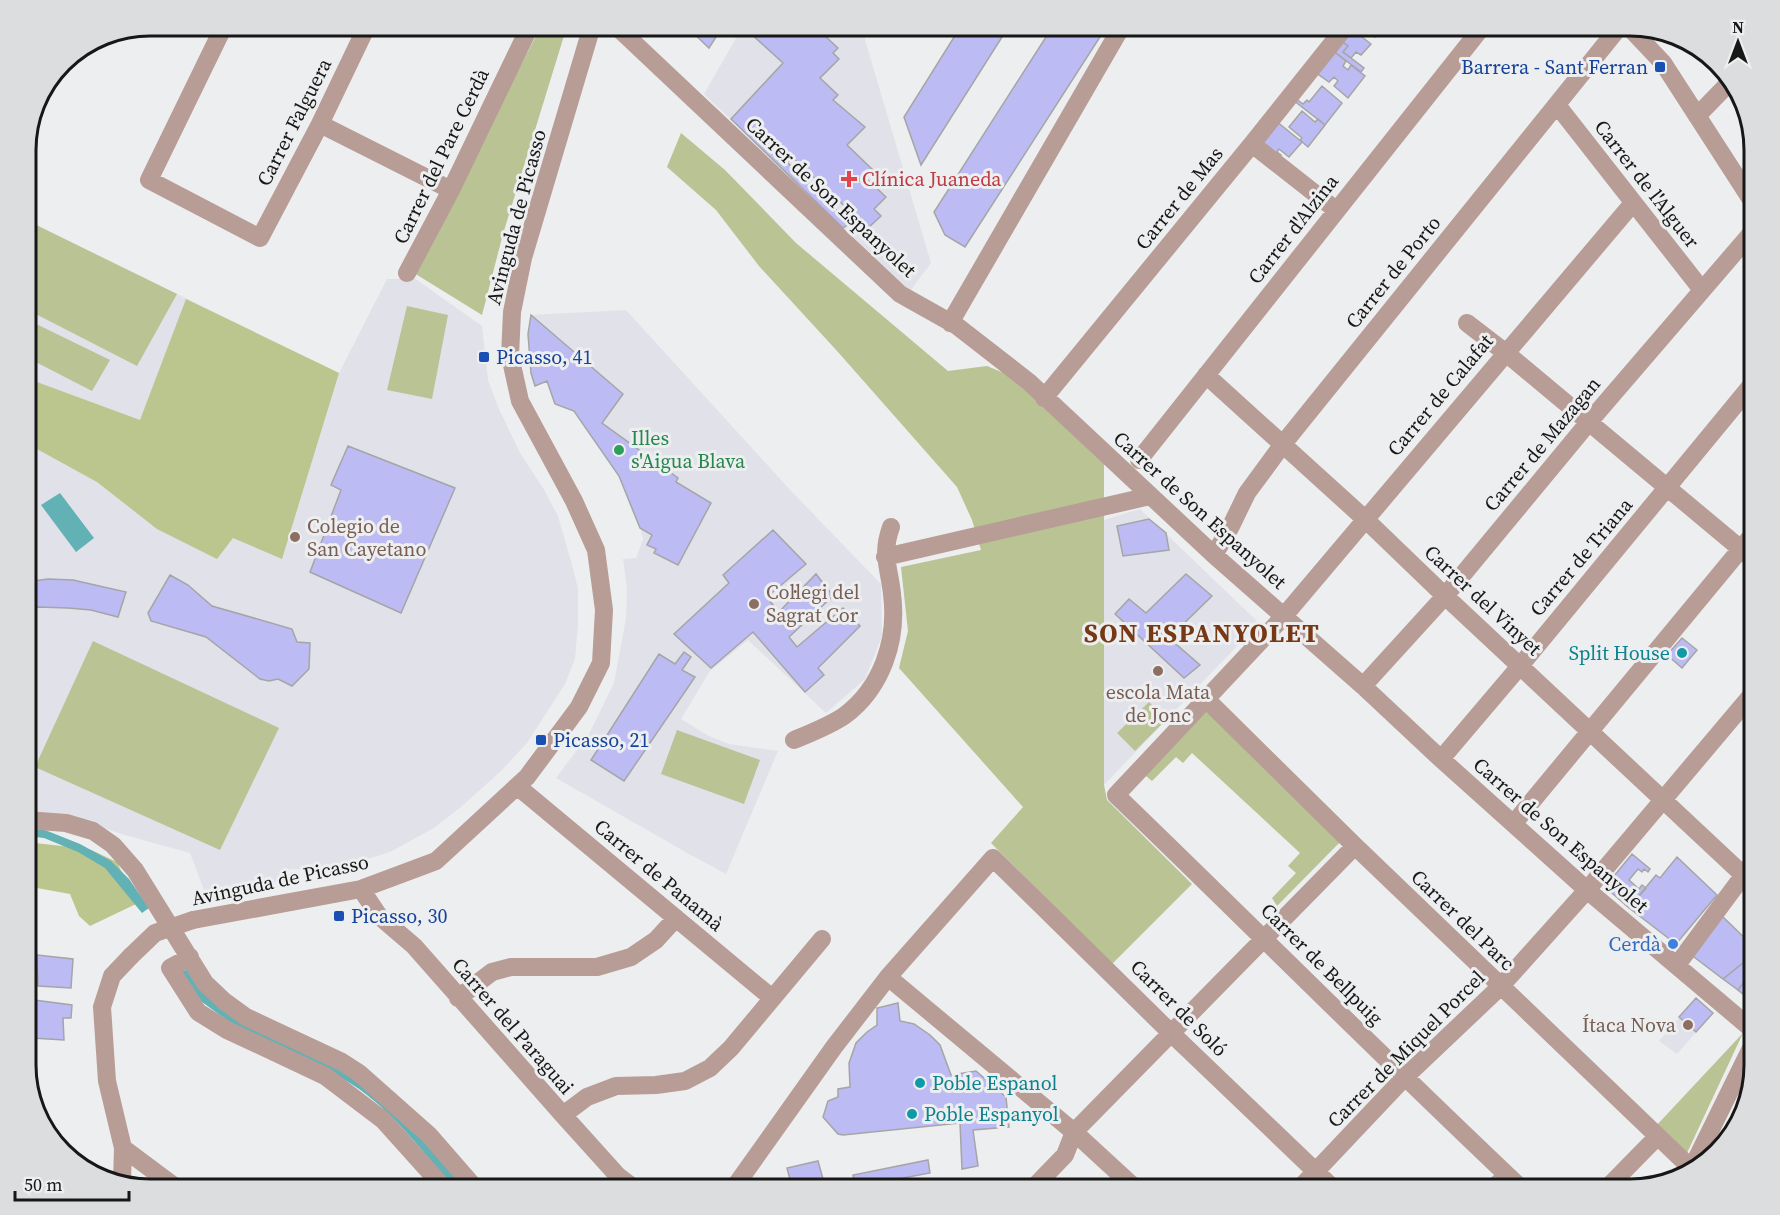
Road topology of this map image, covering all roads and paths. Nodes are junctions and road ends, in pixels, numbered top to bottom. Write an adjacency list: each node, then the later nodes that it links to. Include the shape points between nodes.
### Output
1 (219, 36): 14 (street, Carrer Falguera, via 149,180 260,238)
2 (362, 36): 14 (street, Carrer Falguera)
3 (525, 36): 17 (street, Carrer del Pare Cerdà)
4 (589, 36): 49 (street, Avinguda de Picasso, via 523,258 512,312 510,356 520,401 596,550 604,610 601,663 579,707)
5 (627, 36): 23 (street, Carrer de Son Espanyolet, via 900,294)
6 (1116, 36): 23 (street)
7 (1338, 36): 15 (street, Carrer de Mas)
8 (1475, 36): 19 (street, Carrer d'Alzina)
9 (1612, 36): 12 (street, Carrer de Porto)
10 (1638, 37): 13 (street, via 1663,63)
11 (1725, 87): 13 (street)
12 (1557, 105): 18 (street, Carrer de l'Alguer); 30 (street, Carrer de Porto)
13 (1697, 116): 16 (street)
14 (320, 124): 17 (street)
15 (1252, 144): 19 (street); 28 (street, Carrer de Mas)
16 (1744, 187)
17 (451, 190): 21 (street, Carrer del Pare Cerdà)
18 (1633, 203): 22 (street, Carrer de l'Alguer); 25 (street, Carrer de Calafat)
19 (1336, 210): 26 (street, Carrer d'Alzina)
20 (1744, 242): 22 (street, Carrer de Mazagan)
21 (407, 273)
22 (1702, 290): 29 (street, Carrer de Mazagan)
23 (950, 323): 28 (street, Carrer de Son Espanyolet, via 1029,382)
24 (1467, 323): 25 (street)
25 (1506, 353): 29 (street); 34 (street, Carrer de Calafat)
26 (1206, 375): 30 (street, Carrer del Vinyet); 31 (street, Carrer d'Alzina)
27 (1744, 395): 32 (street, Carrer de Triana)
28 (1044, 398): 33 (street, Carrer de Son Espanyolet)
29 (1589, 422): 32 (street); 40 (street, Carrer de Mazagan)
30 (1283, 444): 34 (street, Carrer del Vinyet); 37 (street, Carrer de Porto, via 1247,493)
31 (1139, 460)
32 (1668, 487): 36 (street); 42 (street, Carrer de Triana)
33 (1150, 496): 37 (street, Carrer de Son Espanyolet); 38 (street)
34 (1365, 519): 40 (street, Carrer del Vinyet); 41 (street, Carrer de Calafat)
35 (891, 527): 38 (street)
36 (1744, 551)
37 (1214, 555): 41 (street, Carrer de Son Espanyolet)
38 (885, 557): 47 (street, via 894,621 879,677 844,715)
39 (1744, 558): 46 (street)
40 (1445, 596): 42 (street, Carrer del Vinyet); 43 (street, Carrer de Mazagan)
41 (1284, 616): 43 (street, Carrer de Son Espanyolet); 44 (street, Carrer de Calafat)
42 (1520, 666): 46 (street, Carrer del Vinyet); 48 (street, Carrer de Triana)
43 (1362, 686): 48 (street, Carrer de Son Espanyolet)
44 (1206, 699): 50 (street, Carrer de Calafat); 54 (street, Carrer del Parc)
45 (1744, 705): 51 (street, Carrer de Miquel Porcel)
46 (1589, 731): 51 (street, Carrer del Vinyet); 53 (street)
47 (794, 740)
48 (1440, 759): 53 (street, Carrer de Son Espanyolet)
49 (517, 786): 57 (street, Avinguda de Picasso, via 436,861); 59 (street, Carrer de Panamà)
50 (1116, 795): 60 (street, Carrer de Bellpuig)
51 (1664, 801): 55 (street, Carrer del Vinyet); 58 (street, Carrer de Miquel Porcel)
52 (36, 821): 62 (street, via 66,823 93,831 113,845 135,870)
53 (1514, 823): 58 (street, Carrer de Son Espanyolet)
54 (1354, 846): 60 (street); 65 (street, Carrer del Parc)
55 (1744, 868)
56 (1744, 883): 63 (street)
57 (362, 889): 66 (street, Carrer del Paraguai, via 379,916 414,946); 75 (street, Avinguda de Picasso, bridge, via 193,920 155,933 112,976 102,1008 107,1081)
58 (1587, 890): 63 (street, Carrer de Son Espanyolet); 65 (street, Carrer de Miquel Porcel)
59 (676, 918): 66 (street, via 656,940 631,957 597,967 511,967 492,972); 67 (street, Carrer de Panamà)
60 (1264, 938): 69 (street); 71 (street, Carrer de Bellpuig)
61 (822, 939): 67 (street)
62 (189, 957): 81 (street, via 170,968 198,1011 227,1030 325,1076 383,1120); 82 (street, via 205,984 246,1017 359,1073 429,1135)
63 (1677, 965): 68 (street, Carrer de Son Espanyolet)
64 (888, 977): 69 (street, Carrer de Soló, via 993,858); 73 (street); 84 (street)
65 (1500, 987): 71 (street, Carrer de Miquel Porcel); 74 (street, Carrer del Parc)
66 (458, 998): 72 (street, Carrer del Paraguai)
67 (772, 998): 72 (street, via 731,1048 710,1068 685,1082 616,1086 587,1097)
68 (1744, 1022)
69 (1171, 1033): 73 (street); 78 (street, Carrer de Soló)
70 (1744, 1064): 76 (street)
71 (1404, 1078): 78 (street, Carrer de Miquel Porcel); 89 (street, Carrer de Bellpuig)
72 (563, 1115): 83 (street, Carrer del Paraguai)
73 (1074, 1132): 85 (street, via 1065,1155); 86 (street)
74 (1658, 1137): 77 (street, Carrer del Parc); 90 (street)
75 (123, 1148): 79 (street, Avinguda de Picasso); 80 (street)
76 (1699, 1156)
77 (1685, 1164)
78 (1316, 1172): 87 (street, Carrer de Miquel Porcel); 88 (street, Carrer de Soló)
79 (122, 1175)
80 (164, 1179)
81 (435, 1179)
82 (467, 1179)
83 (622, 1179)
84 (741, 1179)
85 (1042, 1179)
86 (1124, 1179)
87 (1309, 1179)
88 (1323, 1179)
89 (1510, 1179)
90 (1617, 1179)

